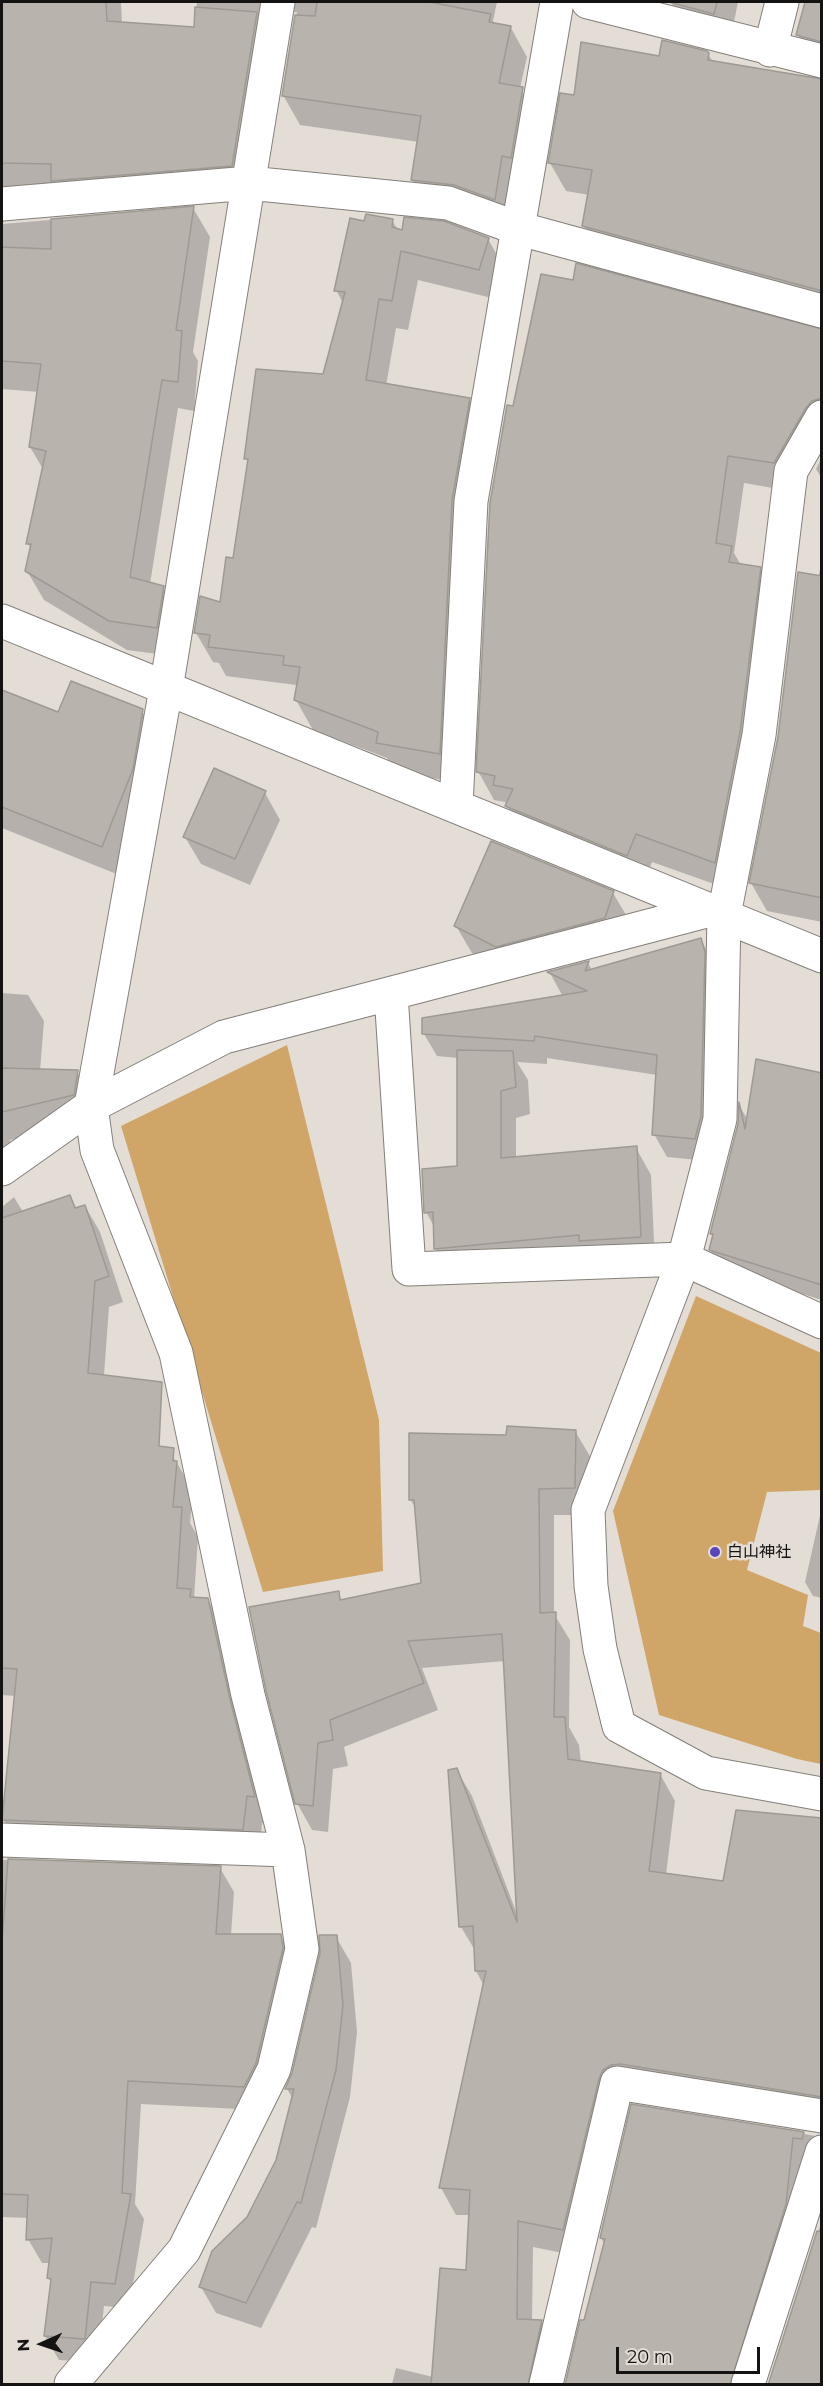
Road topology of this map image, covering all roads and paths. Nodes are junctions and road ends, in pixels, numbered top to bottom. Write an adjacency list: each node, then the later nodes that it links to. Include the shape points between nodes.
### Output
1 (278, 2): 7 (street)
2 (557, 2): 9 (street)
3 (588, 2): 5 (street)
4 (782, 2): 5 (street)
5 (770, 50): 6 (street)
6 (822, 61)
7 (249, 183): 8 (street); 9 (street, via 448,203); 13 (street)
8 (2, 204)
9 (517, 228): 10 (street); 14 (street, via 471,501)
10 (822, 311)
11 (822, 417): 15 (street, via 791,471 759,735)
12 (2, 621): 13 (street)
13 (166, 689): 14 (street); 18 (street)
14 (456, 806): 15 (street)
15 (717, 912): 16 (street); 17 (street); 20 (street, via 720,1119)
16 (822, 956)
17 (391, 994): 18 (street, via 224,1037); 20 (street, via 409,1269)
18 (91, 1106): 19 (street); 24 (street, via 97,1150 176,1353 248,1695)
19 (2, 1169)
20 (684, 1259): 21 (street); 22 (street, via 588,1510 591,1586 600,1649 616,1715 619,1726 706,1773)
21 (822, 1322)
22 (822, 1794)
23 (2, 1840): 24 (street)
24 (288, 1850): 27 (street, via 302,1949 274,2069 184,2250)
25 (822, 2116): 28 (street, via 617,2083)
26 (822, 2152): 29 (street)
27 (71, 2385)
28 (546, 2385)
29 (748, 2385)

